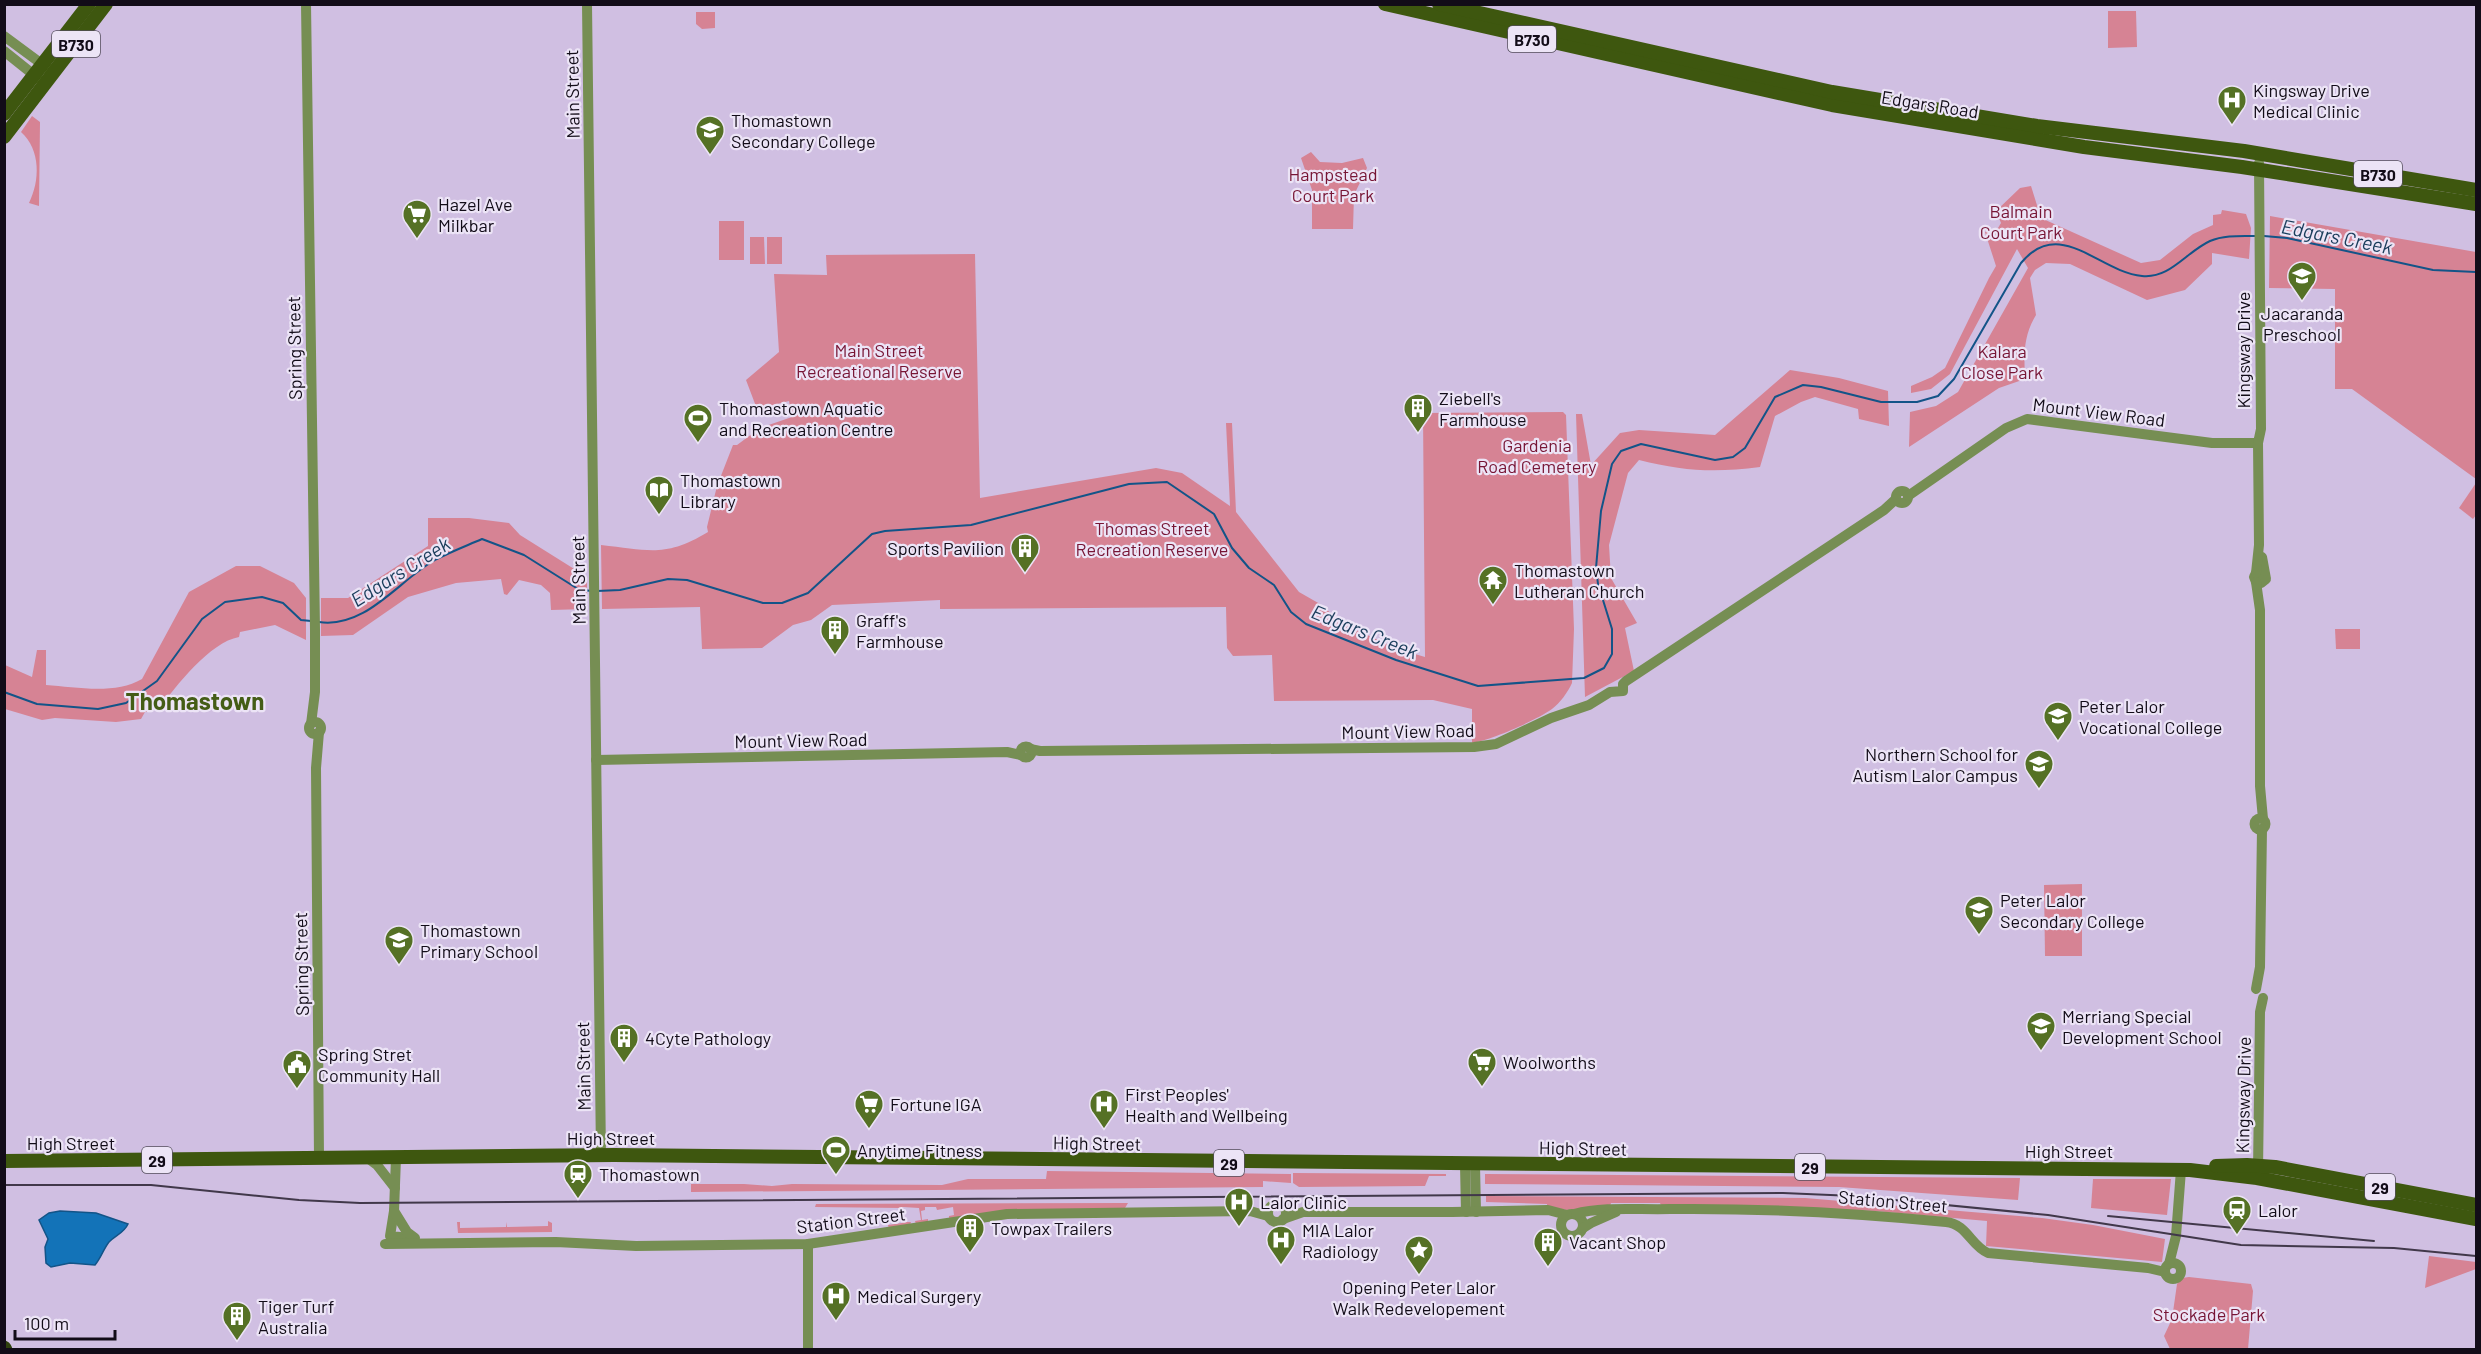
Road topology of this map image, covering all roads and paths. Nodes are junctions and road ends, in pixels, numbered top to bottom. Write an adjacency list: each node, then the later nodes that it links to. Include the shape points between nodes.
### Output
1 (89, 4): 10 (main road, B730)
2 (106, 4): 10 (main road, B730)
3 (306, 4): 22 (street, Spring Street)
4 (587, 4): 19 (street, Main Street)
5 (1385, 4): 9 (main road, Edgars Road / B730)
6 (1439, 4): 9 (main road, Edgars Road / B730)
7 (4, 36): 10 (street)
8 (4, 51): 10 (street)
9 (1681, 65): 13 (main road, Edgars Road / B730, via 1832,105 1936,116)
10 (45, 74): 11 (main road, B730); 12 (main road, B730)
11 (4, 114)
12 (4, 137)
13 (2131, 146): 14 (main road, Edgars Road / B730); 15 (main road, Edgars Road / B730)
14 (2258, 154): 15 (street, Kingsway Drive); 16 (main road, Edgars Road / B730)
15 (2259, 170): 17 (main road, Edgars Road / B730); 18 (street, Kingsway Drive)
16 (2476, 190)
17 (2476, 204)
18 (2258, 442): 19 (street, Mount View Road, via 2212,442 2027,418 1907,494 1900,491 1898,501 1626,681 1623,691 1610,692 1589,705 1496,744); 27 (street, Kingsway Drive)
19 (596, 760): 20 (street, Main Street)
20 (601, 1156): 21 (main road, High Street / 29); 25 (main road, High Street / 29)
21 (396, 1158): 23 (main road, High Street / 29); 28 (street)
22 (319, 1159): 23 (main road, High Street / 29); 24 (main road, High Street / 29)
23 (369, 1159): 28 (street)
24 (4, 1161)
25 (1470, 1165): 26 (main road, High Street / 29); 36 (street)
26 (2186, 1170): 27 (main road, High Street / 29, via 2202,1167); 32 (street, Station Street, via 2170,1267 1988,1252 1961,1226 1946,1222 1824,1212)
27 (2258, 1171): 29 (main road, High Street / 29); 39 (main road, High Street / 29)
28 (395, 1188): 33 (street)
29 (2476, 1205)
30 (1284, 1207): 34 (street, via 1278,1203); 35 (street, Station Street); 38 (street)
31 (1539, 1210): 36 (street, Station Street); 37 (street, Station Street); 40 (street)
32 (1622, 1210): 37 (street, Station Street, via 1595,1209); 41 (street, Station Street)
33 (394, 1211): 42 (street); 43 (street)
34 (1269, 1211): 38 (street, via 1273,1221); 45 (street, Station Street, via 1007,1214)
35 (1303, 1212): 36 (street, Station Street); 38 (street, Station Street)
36 (1471, 1212)
37 (1571, 1214): 40 (street, via 1562,1219); 41 (street, via 1583,1221)
38 (1283, 1219)
39 (2476, 1219)
40 (1561, 1226): 41 (street, via 1570,1236 1580,1234)
41 (1583, 1228)
42 (415, 1238): 43 (street, Station Street); 44 (street, Station Street)
43 (388, 1240): 44 (street, Station Street, via 416,1245)
44 (454, 1243): 45 (street, Station Street)
45 (808, 1244): 46 (street)
46 (808, 1350)

